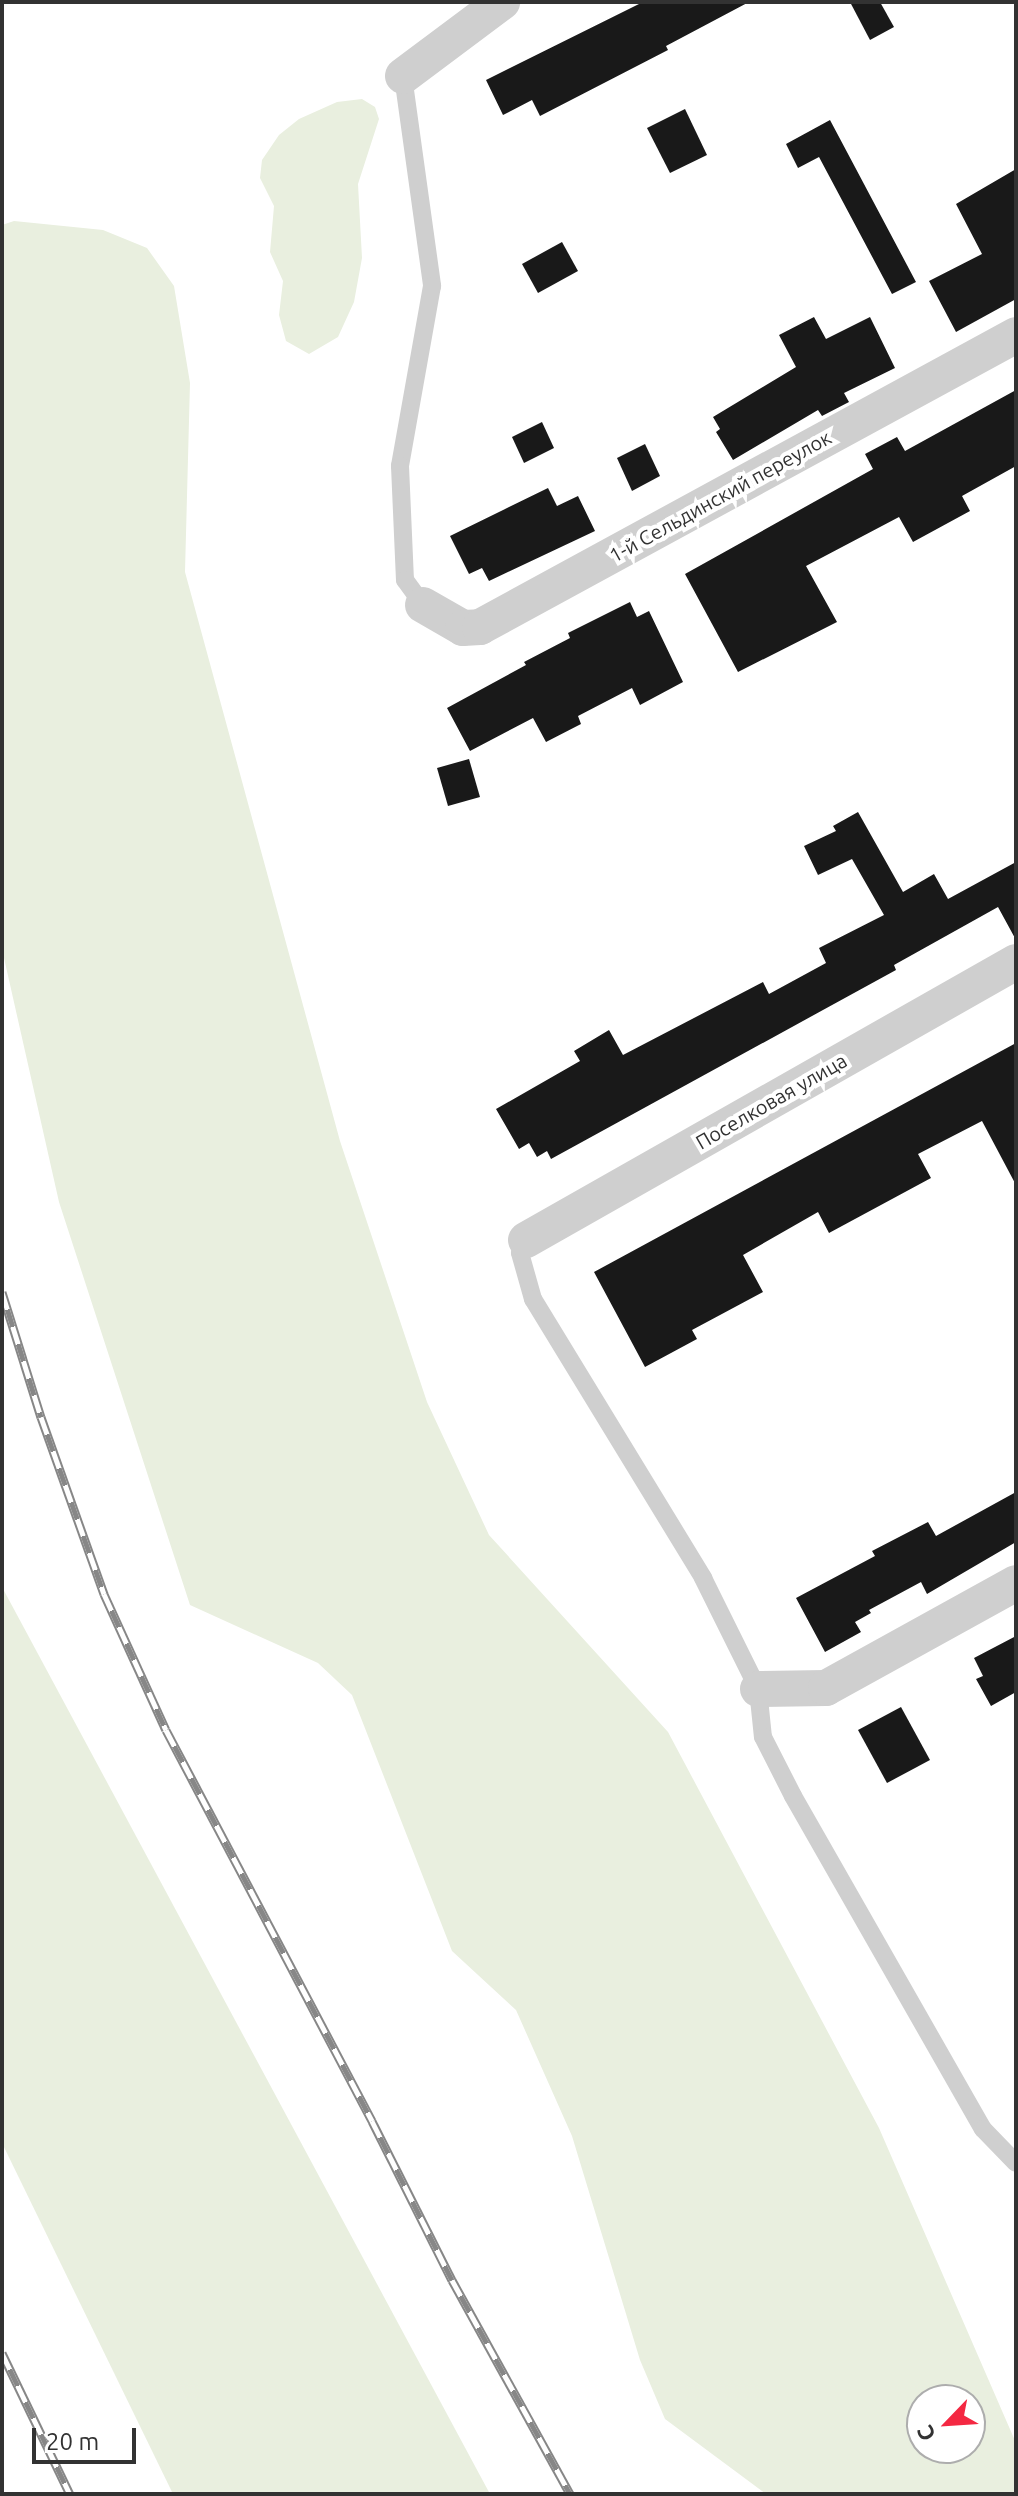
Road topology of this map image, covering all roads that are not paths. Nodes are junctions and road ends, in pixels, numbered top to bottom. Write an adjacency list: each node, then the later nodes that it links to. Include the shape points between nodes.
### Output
1 (502, 2): 2 (street)
2 (403, 76): 4 (lane, via 432,286 400,466 405,580)
3 (1016, 335): 4 (street, 1-й Сельдинский переулок, via 480,627 463,628)
4 (423, 605)
5 (1016, 962): 6 (street, Поселковая улица)
6 (526, 1240): 8 (lane, via 520,1253 533,1299 703,1578)
7 (1016, 1583): 8 (street, via 826,1688)
8 (758, 1689): 9 (lane, via 763,1737 793,1796 983,2129)
9 (1016, 2163)

